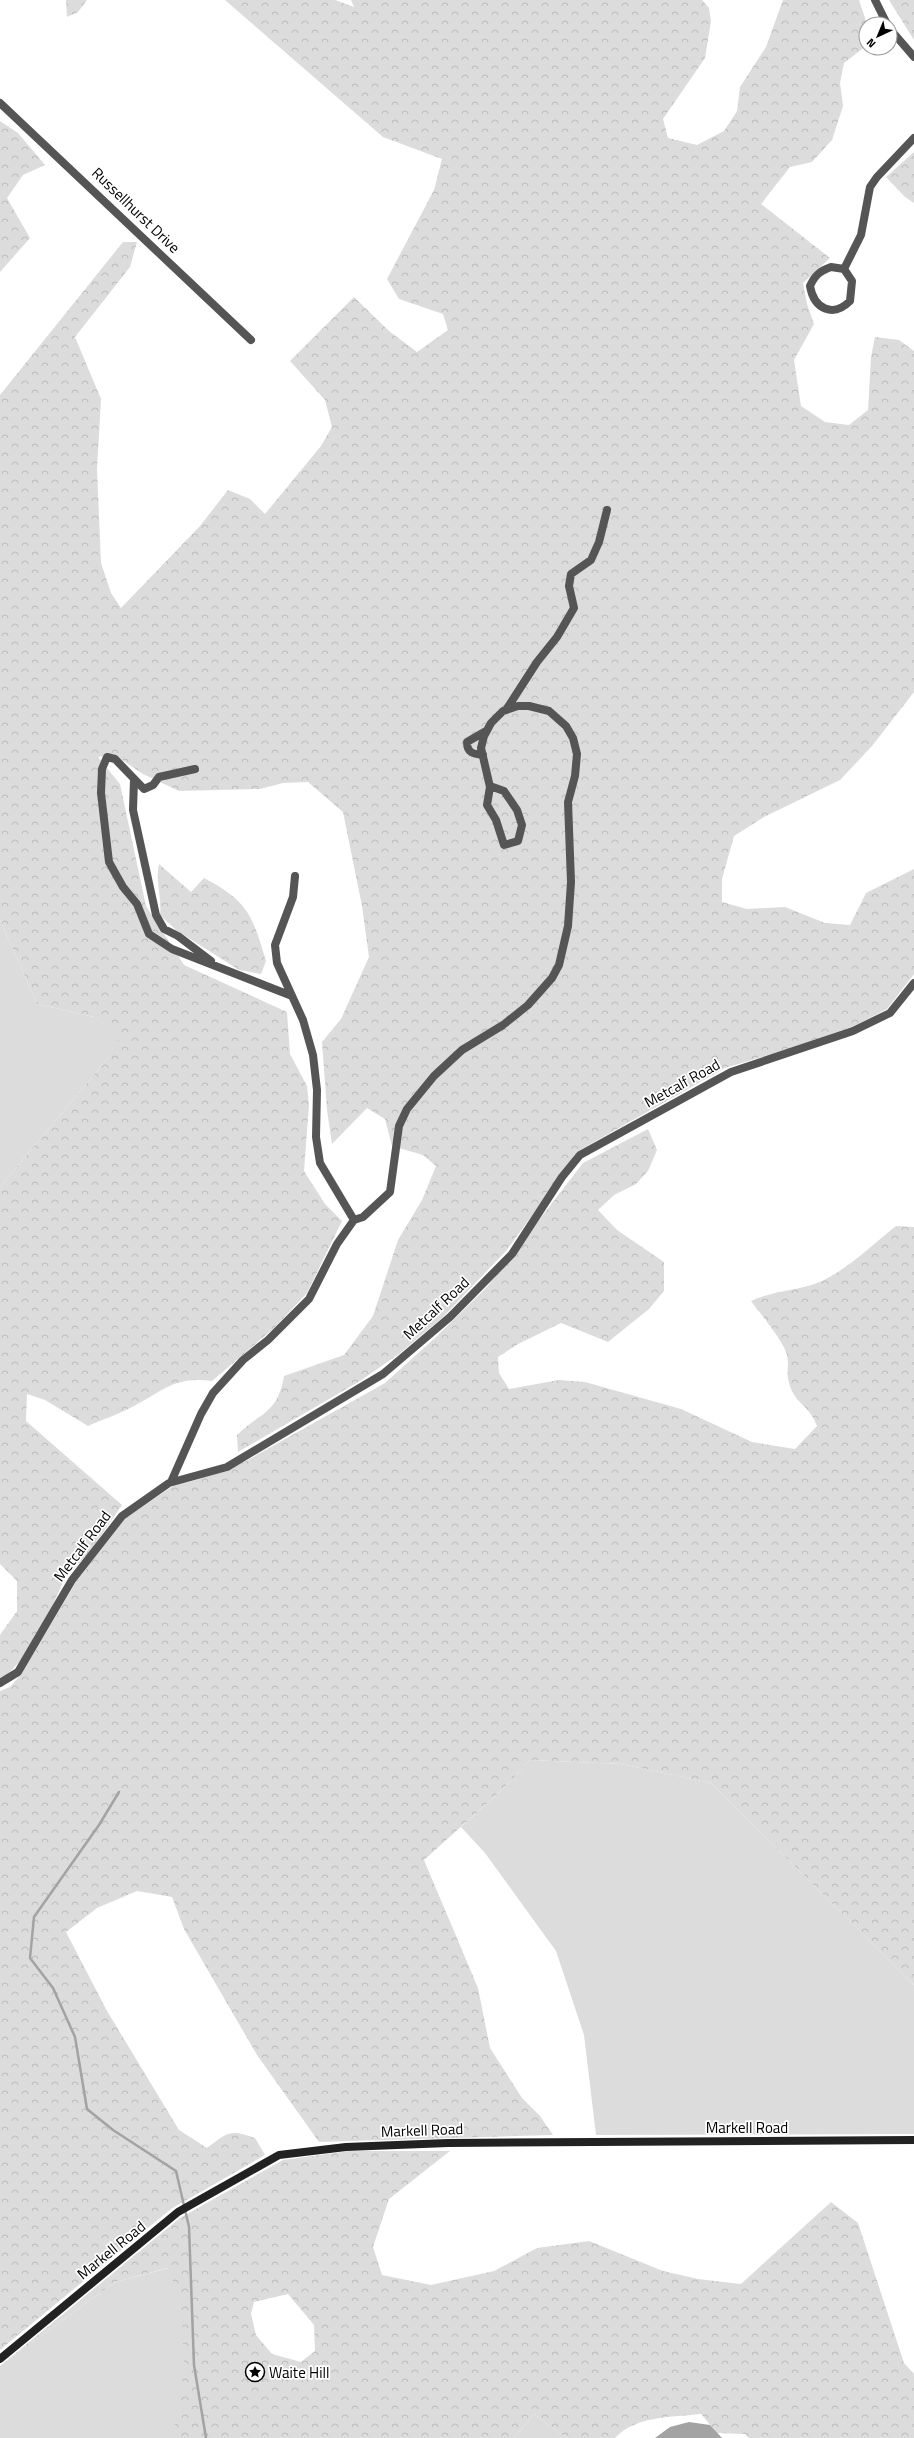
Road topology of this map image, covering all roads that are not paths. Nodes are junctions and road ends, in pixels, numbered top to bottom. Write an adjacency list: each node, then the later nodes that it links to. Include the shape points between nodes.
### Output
1 (875, 0): 2 (street)
2 (883, 16)
3 (898, 38): 4 (street)
4 (914, 57)
5 (0, 103): 8 (street, Russellhurst Drive)
6 (914, 138): 7 (street, via 876,177 870,187 861,235)
7 (844, 268): 7 (street, via 831,267 821,270 810,286 817,303 826,309 843,308 850,301 852,281)
8 (251, 340)
9 (607, 510): 10 (street, via 599,542 591,560 571,574 569,586 574,608 569,618)
10 (506, 710): 11 (street); 20 (street, via 529,706 549,711 566,726 573,738 577,754 575,776 568,802 570,882 565,947 552,978 528,1005 503,1026 462,1050 434,1076 407,1109 399,1126 390,1192 363,1217)
11 (486, 731): 12 (street, via 481,748); 12 (street, via 467,742 470,753)
12 (483, 755): 15 (street)
13 (195, 769): 14 (street, via 160,778 144,789)
14 (134, 780): 17 (street, via 133,810 156,915 164,929 178,936); 17 (street, via 116,759 107,757 102,769 101,793 109,862 123,887 137,904 149,934 172,949)
15 (490, 786): 15 (street, via 487,805 496,820 504,845 518,841 522,825 517,810 504,791)
16 (295, 876): 19 (street, via 293,897 274,945 277,963)
17 (221, 968): 19 (street)
18 (914, 983): 21 (street, Metcalf Road, via 890,1013 853,1031 731,1072 580,1155 562,1177 512,1254 450,1317 383,1374 227,1467)
19 (292, 996): 20 (street, via 303,1020 313,1055 317,1090 316,1137 320,1163)
20 (354, 1220): 21 (street, via 337,1244 309,1299 268,1340 243,1360 213,1393)
21 (171, 1482): 22 (street, Metcalf Road, via 122,1516 72,1580 18,1672)
22 (0, 1683)
23 (914, 2140): 24 (street, Markell Road, via 456,2143 346,2147 279,2155 178,2212)
24 (0, 2359)

